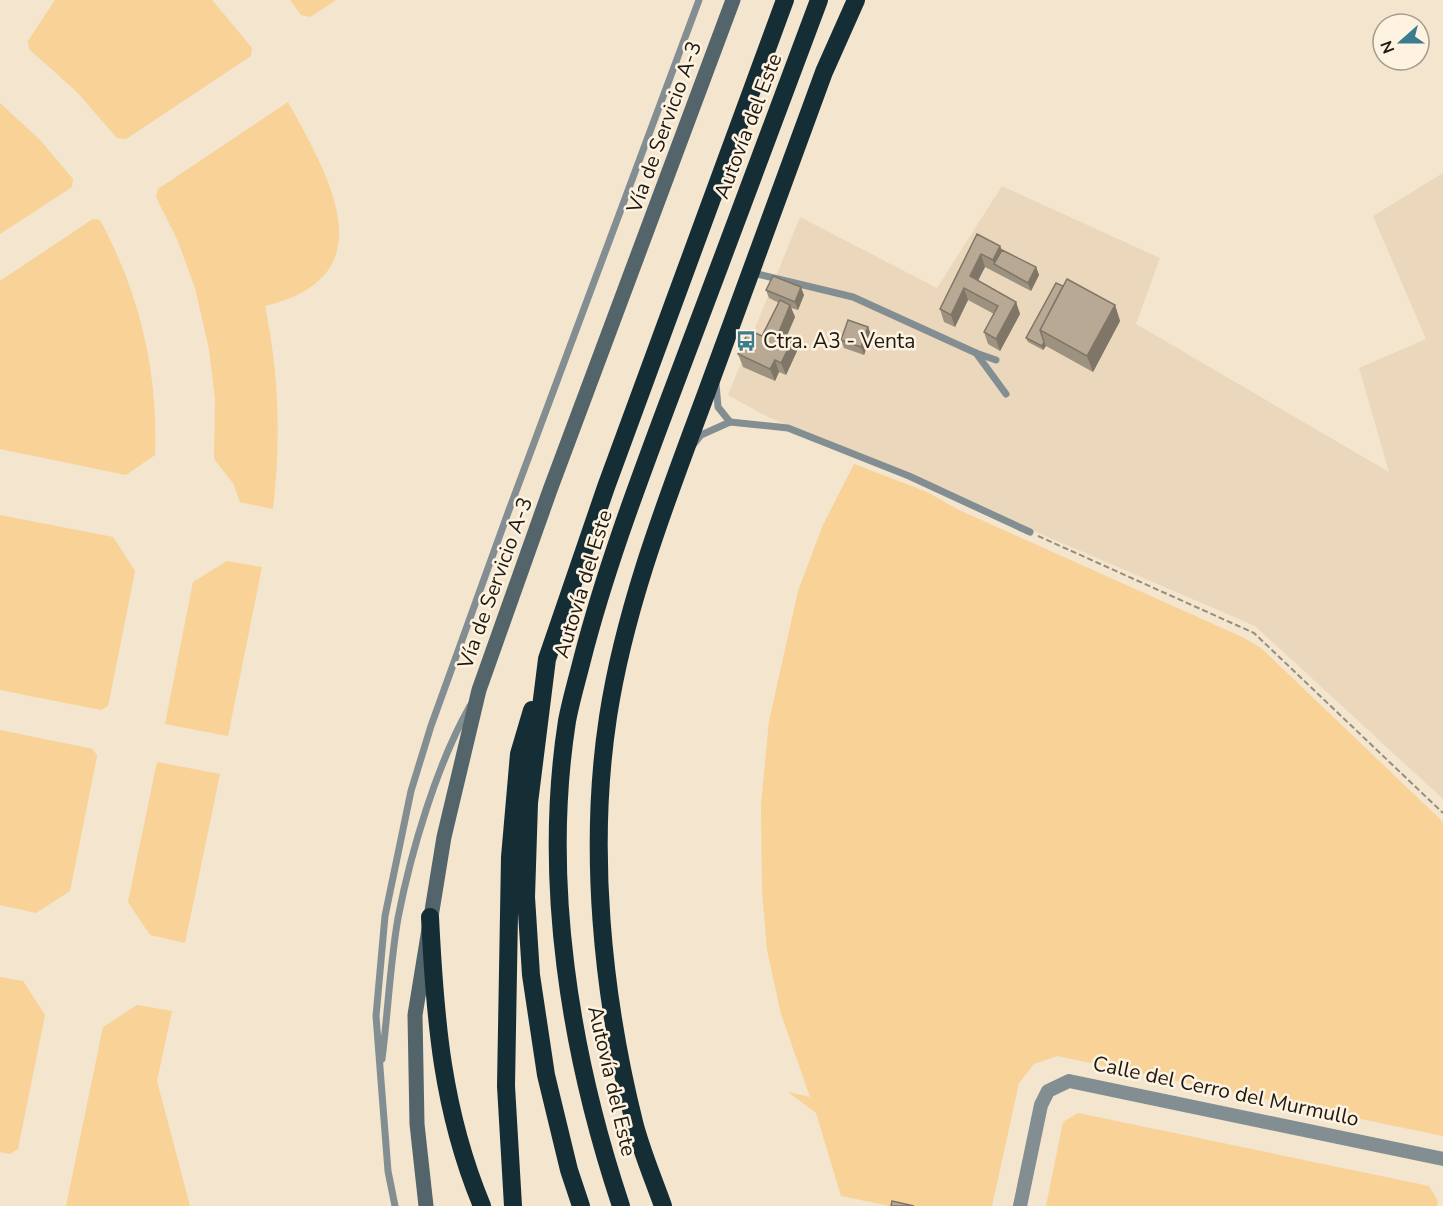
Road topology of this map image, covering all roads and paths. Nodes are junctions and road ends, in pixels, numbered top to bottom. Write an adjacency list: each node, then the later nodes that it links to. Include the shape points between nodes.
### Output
1 (699, 0): 18 (lane, via 509,510 411,790 385,916 376,1016)
2 (733, 0): 15 (main road, Vía de Servicio A-3)
3 (785, 0): 14 (highway, Autovía del Este)
4 (819, 0): 25 (highway, Autovía del Este, via 632,499 591,623 567,719 559,799 559,891 566,979 603,1152)
5 (856, 0): 6 (highway)
6 (751, 272): 7 (lane, via 853,297); 9 (highway)
7 (976, 353): 8 (lane); 10 (lane)
8 (996, 360)
9 (714, 370): 11 (lane, via 718,407); 12 (highway)
10 (1006, 394)
11 (730, 422): 12 (lane, via 701,435); 13 (lane, via 788,428 909,476)
12 (682, 457): 26 (highway, via 622,644 608,718 600,794 599,885 606,970 634,1123)
13 (1030, 532): 16 (path, via 1254,633)
14 (547, 659): 23 (highway, via 519,754 510,857 506,1086); 24 (highway, Autovía del Este, via 529,802 527,919 546,1075)
15 (479, 690): 17 (main road, Vía de Servicio A-3, via 444,837); 18 (lane, via 454,734 398,918)
16 (1443, 813)
17 (430, 917): 21 (main road, Vía de Servicio A-3, via 415,1015 417,1124); 22 (highway, via 435,1016 443,1077 457,1137)
18 (381, 1075): 20 (lane, via 388,1171)
19 (1443, 1159): 27 (street, Calle del Cerro del Murmullo, via 1069,1081 1048,1091 1041,1105)
20 (395, 1206)
21 (426, 1206)
22 (482, 1206)
23 (513, 1206)
24 (581, 1206)
25 (621, 1206)
26 (663, 1206)
27 (1020, 1206)

